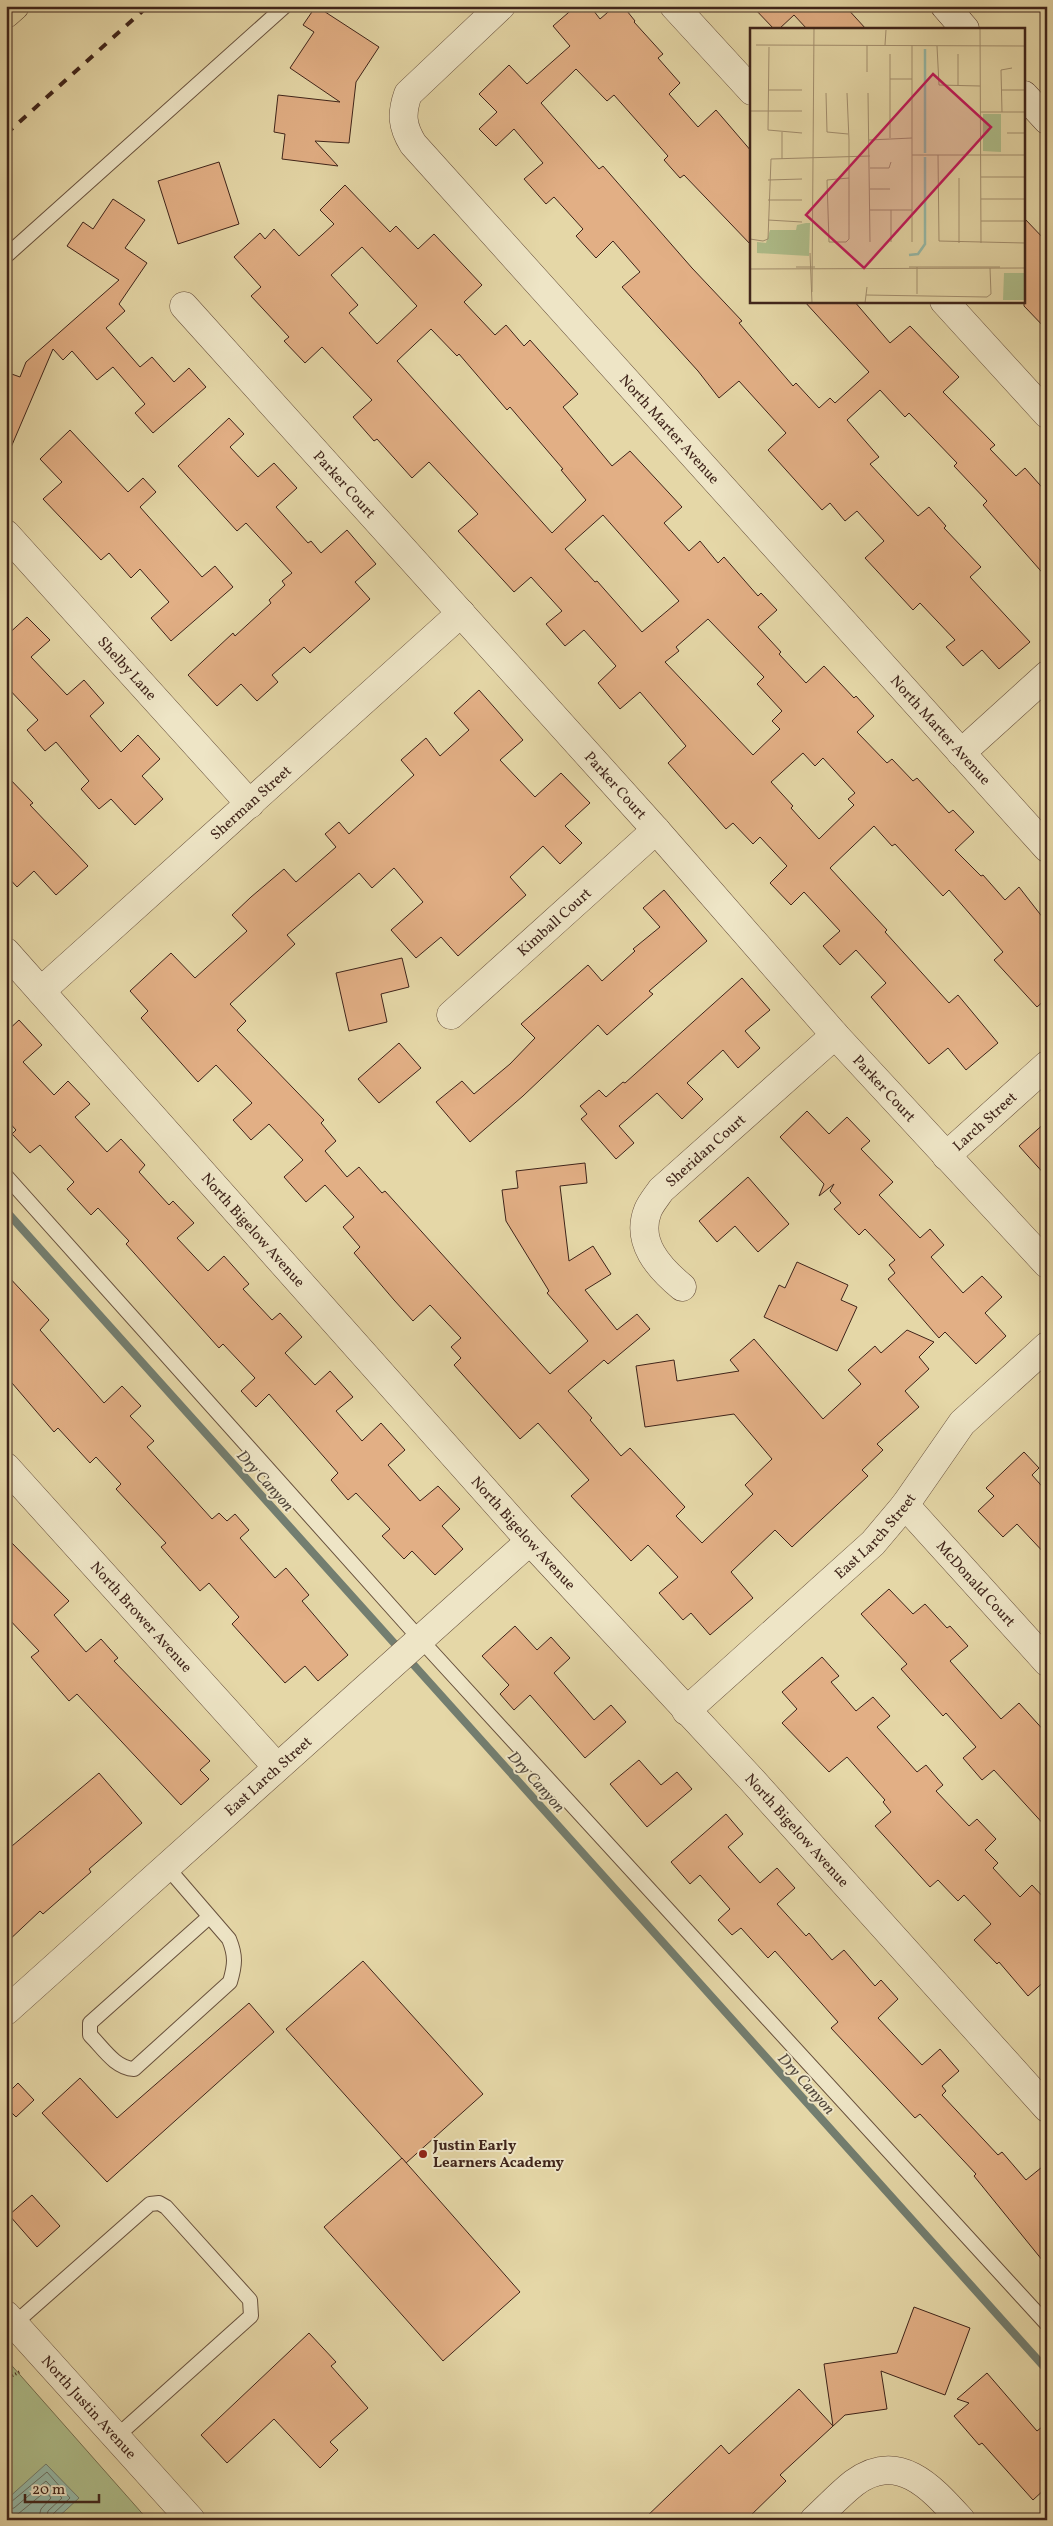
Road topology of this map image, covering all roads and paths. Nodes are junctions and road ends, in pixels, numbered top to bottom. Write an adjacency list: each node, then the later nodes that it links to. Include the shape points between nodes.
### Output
1 (15, 6): 6 (main road)
2 (285, 6): 11 (lane)
3 (501, 6): 18 (street, North Marter Avenue, via 408,94 402,111 404,128 413,144)
4 (674, 6): 8 (street)
5 (945, 6): 7 (street)
6 (6, 14)
7 (964, 28)
8 (750, 89)
9 (1026, 97): 10 (street)
10 (1047, 120)
11 (6, 256)
12 (945, 302): 14 (street)
13 (184, 306): 16 (street, Parker Court)
14 (1047, 414)
15 (6, 534): 19 (street, Shelby Lane)
16 (461, 613): 19 (street, Sherman Street); 20 (street, Parker Court)
17 (1047, 675): 18 (street)
18 (961, 753): 21 (street, North Marter Avenue)
19 (250, 804): 23 (street, Sherman Street)
20 (656, 830): 24 (street, Kimball Court); 25 (street, Parker Court)
21 (1047, 848)
22 (6, 952): 23 (street, North Bigelow Avenue)
23 (41, 991): 34 (street, North Bigelow Avenue)
24 (452, 1015)
25 (835, 1035): 27 (street, Parker Court); 30 (street, Sheridan Court, via 661,1190 648,1210 644,1234 652,1258)
26 (1047, 1065): 27 (street, Larch Street)
27 (946, 1156): 29 (street, Parker Court)
28 (6, 1176): 35 (lane)
29 (1047, 1264)
30 (682, 1287)
31 (1047, 1346): 33 (street, East Larch Street, via 962,1423)
32 (6, 1467): 38 (street, North Brower Avenue)
33 (905, 1505): 36 (street, McDonald Court); 37 (street, East Larch Street, via 873,1543)
34 (530, 1541): 35 (street, East Larch Street); 37 (street, North Bigelow Avenue)
35 (418, 1641): 38 (street, East Larch Street); 44 (lane)
36 (1047, 1662)
37 (686, 1711): 42 (street, North Bigelow Avenue)
38 (277, 1767): 39 (street, East Larch Street)
39 (166, 1866): 40 (lane); 41 (street, East Larch Street)
40 (210, 1917): 40 (lane, via 229,1939 235,1954 230,1982 134,2069 117,2063 90,2035 90,2022)
41 (6, 2011)
42 (1047, 2108)
43 (10, 2320): 47 (street, North Justin Avenue); 47 (lane, via 150,2204 159,2203 166,2207 250,2300 252,2316)
44 (1047, 2324)
45 (21, 2370): 46 (path)
46 (6, 2379)
47 (116, 2437): 48 (street, North Justin Avenue)
48 (191, 2520)
49 (814, 2520): 50 (street, via 855,2483 872,2474 896,2471 914,2476 934,2490)
50 (961, 2520)

